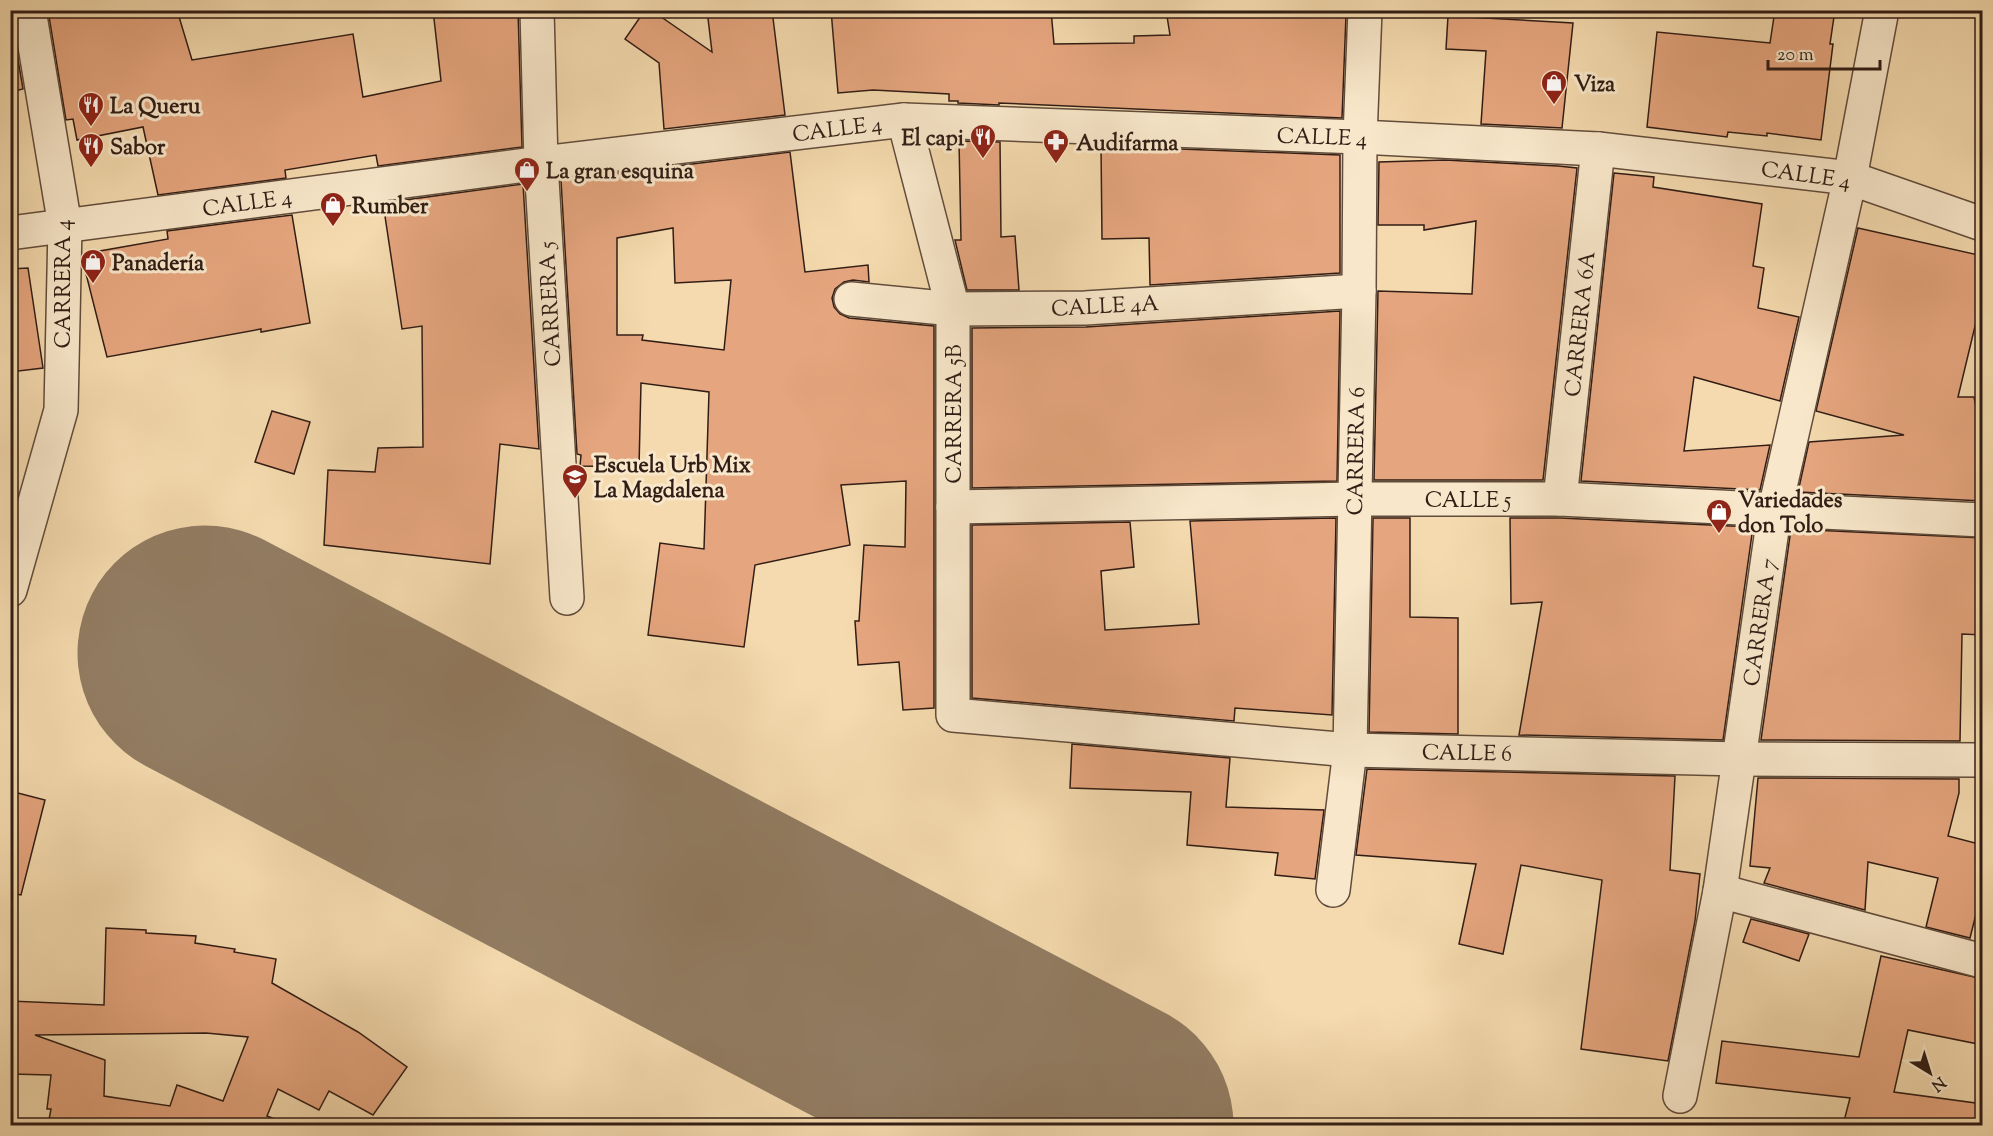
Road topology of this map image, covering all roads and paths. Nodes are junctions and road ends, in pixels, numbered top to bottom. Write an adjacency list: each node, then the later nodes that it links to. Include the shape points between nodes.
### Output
1 (29, 10): 11 (street, CARRERA 4)
2 (537, 10): 8 (street, CARRERA 5)
3 (1365, 10): 6 (street, CARRERA 6)
4 (1882, 10): 9 (street, CARRERA 7)
5 (904, 120): 6 (street, CALLE 4); 8 (street, CALLE 4); 15 (street, CARRERA 5B)
6 (1360, 137): 7 (street, CALLE 4); 13 (street, CARRERA 6)
7 (1598, 149): 9 (street, CALLE 4); 17 (street, CARRERA 6A)
8 (541, 164): 11 (street, CALLE 4); 22 (street, CARRERA 5)
9 (1850, 178): 10 (street, CALLE 4); 19 (street, CARRERA 7)
10 (1983, 224)
11 (65, 226): 12 (street, CALLE 4); 21 (street, CARRERA 4, via 62,410)
12 (10, 233)
13 (1359, 291): 15 (street, CALLE 4A, via 1085,308); 16 (street, CARRERA 6)
14 (851, 299): 15 (street, CALLE 4A)
15 (953, 309): 18 (street, CARRERA 5B)
16 (1354, 499): 17 (street, CALLE 5); 18 (street, CALLE 5); 24 (street, CARRERA 6)
17 (1560, 500): 19 (street, CALLE 5)
18 (952, 507): 23 (street, CARRERA 5B)
19 (1775, 509): 20 (street, CALLE 5); 25 (street, CARRERA 7)
20 (1983, 520)
21 (10, 590)
22 (567, 598)
23 (953, 715): 24 (street, CALLE 6)
24 (1350, 750): 25 (street, CALLE 6); 27 (street, CARRERA 6)
25 (1740, 759): 26 (street, CALLE 6); 28 (street, CARRERA 7)
26 (1983, 760)
27 (1333, 890)
28 (1720, 891): 29 (street); 30 (street, CARRERA 7)
29 (1983, 961)
30 (1680, 1096)

